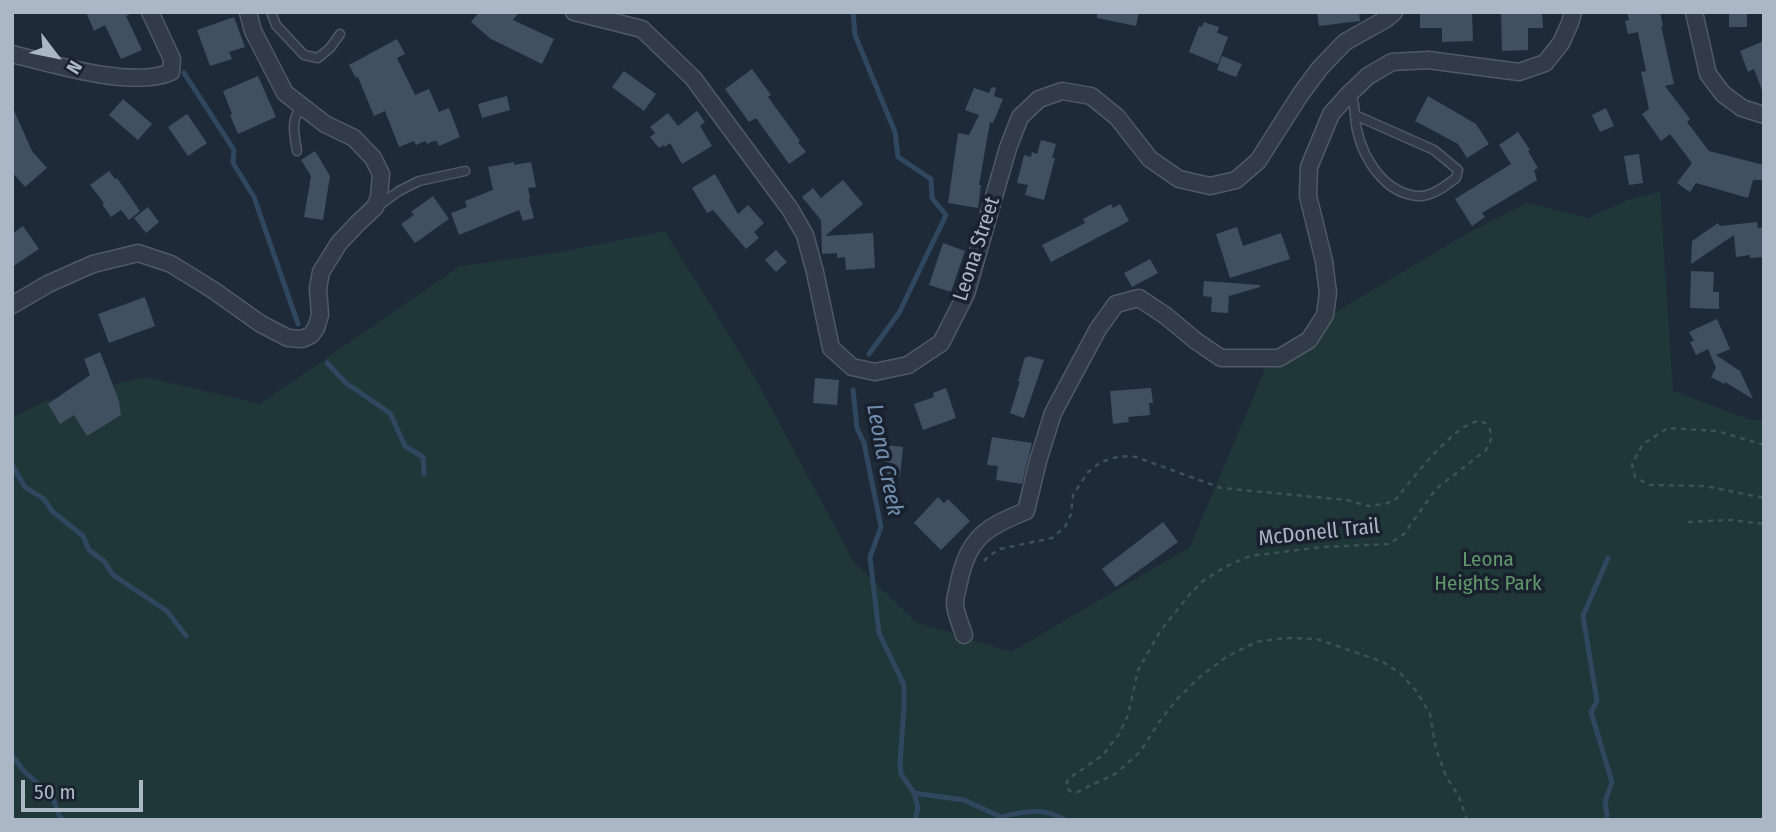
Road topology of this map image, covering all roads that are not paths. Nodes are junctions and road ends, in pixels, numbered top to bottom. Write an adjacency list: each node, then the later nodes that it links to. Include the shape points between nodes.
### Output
1 (150, 12): 9 (street, via 172,59 171,72 159,77 104,76)
2 (248, 12): 11 (street, via 285,93)
3 (271, 12): 8 (lane, via 276,25 304,55 318,58)
4 (574, 12): 5 (street, Leona Street, via 642,29 693,78 805,235 831,348 852,368 875,372 908,365 941,343 966,294 1020,117 1039,99 1062,91 1091,96 1117,117 1150,159 1179,179 1210,186 1236,180 1258,161 1320,68 1345,42)
5 (1394, 12)
6 (1573, 12): 10 (street, via 1561,43 1545,63 1519,72 1428,60 1392,62)
7 (1694, 12): 13 (street, via 1708,74 1723,94 1742,108)
8 (340, 34)
9 (12, 54)
10 (1351, 92): 12 (lane); 18 (street, via 1331,114 1309,167 1308,197 1328,293 1325,315 1309,340 1279,358 1222,358 1139,298 1116,304 1053,413 1026,511 985,532 963,565 955,605)
11 (308, 110): 14 (lane, via 295,117); 16 (street, via 354,138 373,158 381,174)
12 (1354, 114): 12 (lane, via 1434,150 1458,170 1456,178 1438,191 1418,196 1387,183 1370,164)
13 (1764, 115)
14 (297, 151)
15 (464, 171): 16 (lane, via 419,181)
16 (375, 207): 17 (street, via 339,243 321,272 320,315 311,335 302,339 288,338 261,324 171,264 138,253 93,264)
17 (12, 305)
18 (964, 635)

